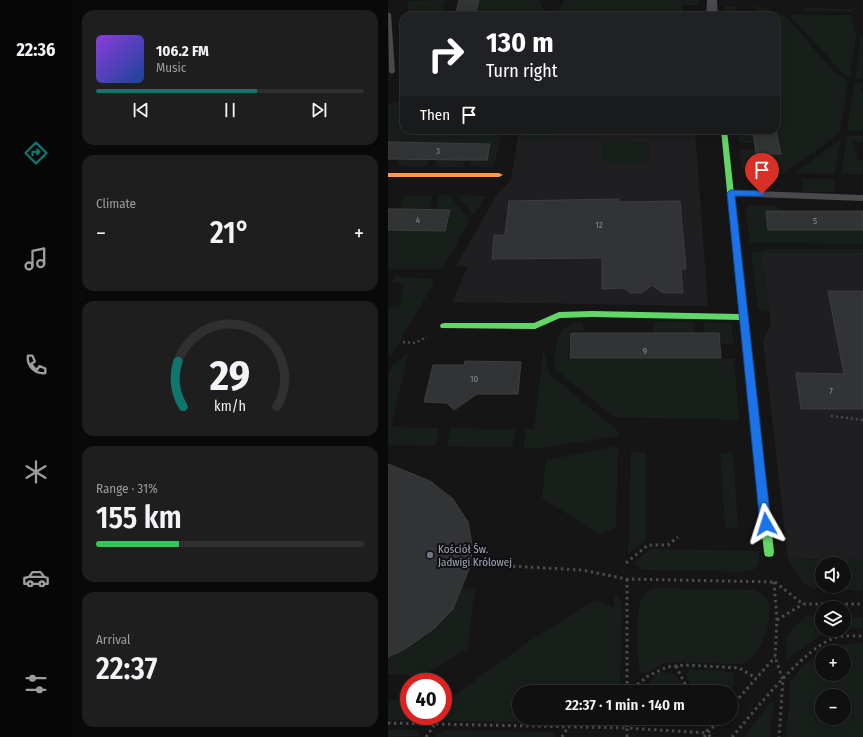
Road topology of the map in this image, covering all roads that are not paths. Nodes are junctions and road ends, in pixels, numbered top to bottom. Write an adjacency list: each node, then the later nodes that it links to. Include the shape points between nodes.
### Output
1 (712, 0): 2 (street)
2 (712, 12)
3 (388, 14): 4 (lane)
4 (392, 72)
5 (724, 134): 8 (street)
6 (388, 175): 7 (street)
7 (499, 175)
8 (730, 193): 9 (lane); 10 (street)
9 (863, 198)
10 (743, 317): 11 (street, via 579,314 559,315 535,326); 12 (street)
11 (444, 326)
12 (769, 552)

